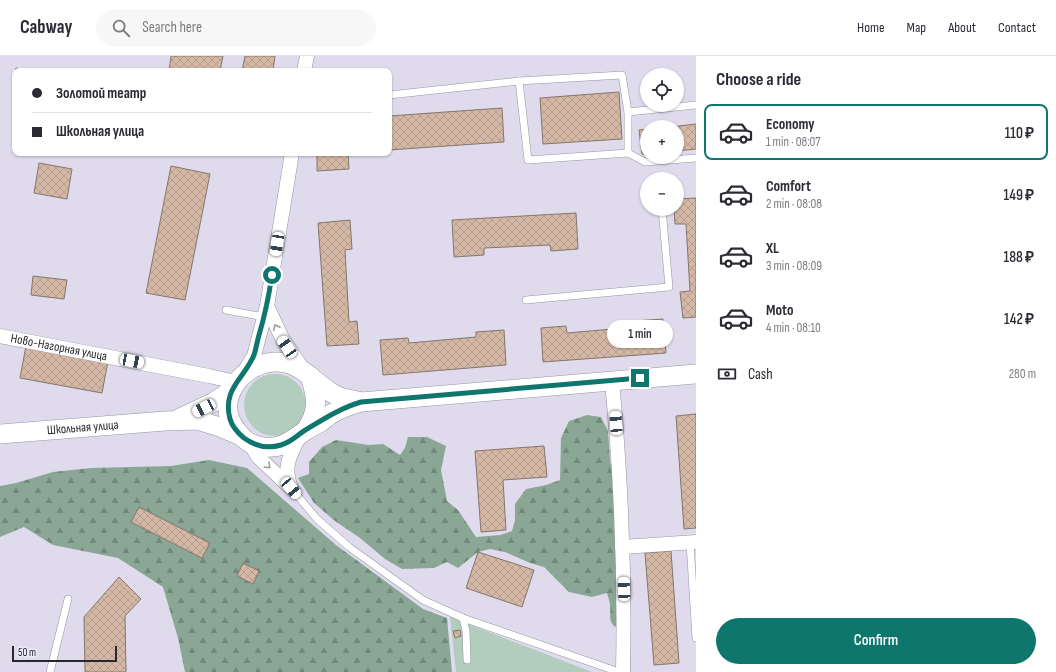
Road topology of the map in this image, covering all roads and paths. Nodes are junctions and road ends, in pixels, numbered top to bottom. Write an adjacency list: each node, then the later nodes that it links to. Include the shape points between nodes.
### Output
1 (307, 56): 2 (street)
2 (305, 68)
3 (519, 81): 4 (lane); 6 (lane, via 622,75); 7 (lane, via 528,160)
4 (392, 95)
5 (696, 105): 6 (lane)
6 (628, 112): 7 (lane)
7 (628, 153): 9 (lane, via 645,162)
8 (292, 156): 13 (street)
9 (696, 158)
10 (663, 216): 11 (lane, via 669,287)
11 (526, 300)
12 (226, 310): 13 (lane)
13 (266, 311): 15 (street, one-way to 13); 18 (street, via 254,356)
14 (0, 336): 18 (street, Ново-Нагорная улица)
15 (307, 373): 18 (main road, via 289,363 268,362 249,370); 19 (main road, via 332,394); 21 (main road, via 314,388 316,408)
16 (696, 374): 17 (main road)
17 (612, 381): 19 (main road); 26 (street)
18 (236, 382): 20 (main road, via 214,402 194,413); 23 (main road, via 229,397 229,413 231,422)
19 (361, 402): 21 (main road, via 340,409)
20 (165, 421): 22 (main road, Школьная улица); 23 (main road, via 197,420)
21 (303, 432): 23 (main road, via 289,443 273,447 265,447); 24 (street, via 292,450 288,463 287,479)
22 (0, 434)
23 (245, 439): 24 (street, one-way to 24, via 258,457)
24 (291, 488): 28 (lane, via 317,518 349,547 423,600)
25 (693, 542): 26 (street); 29 (lane)
26 (622, 547): 33 (street)
27 (68, 599): 31 (lane)
28 (463, 618): 30 (lane); 32 (lane)
29 (696, 638)
30 (467, 660)
31 (50, 672)
32 (619, 672)
33 (623, 672)

